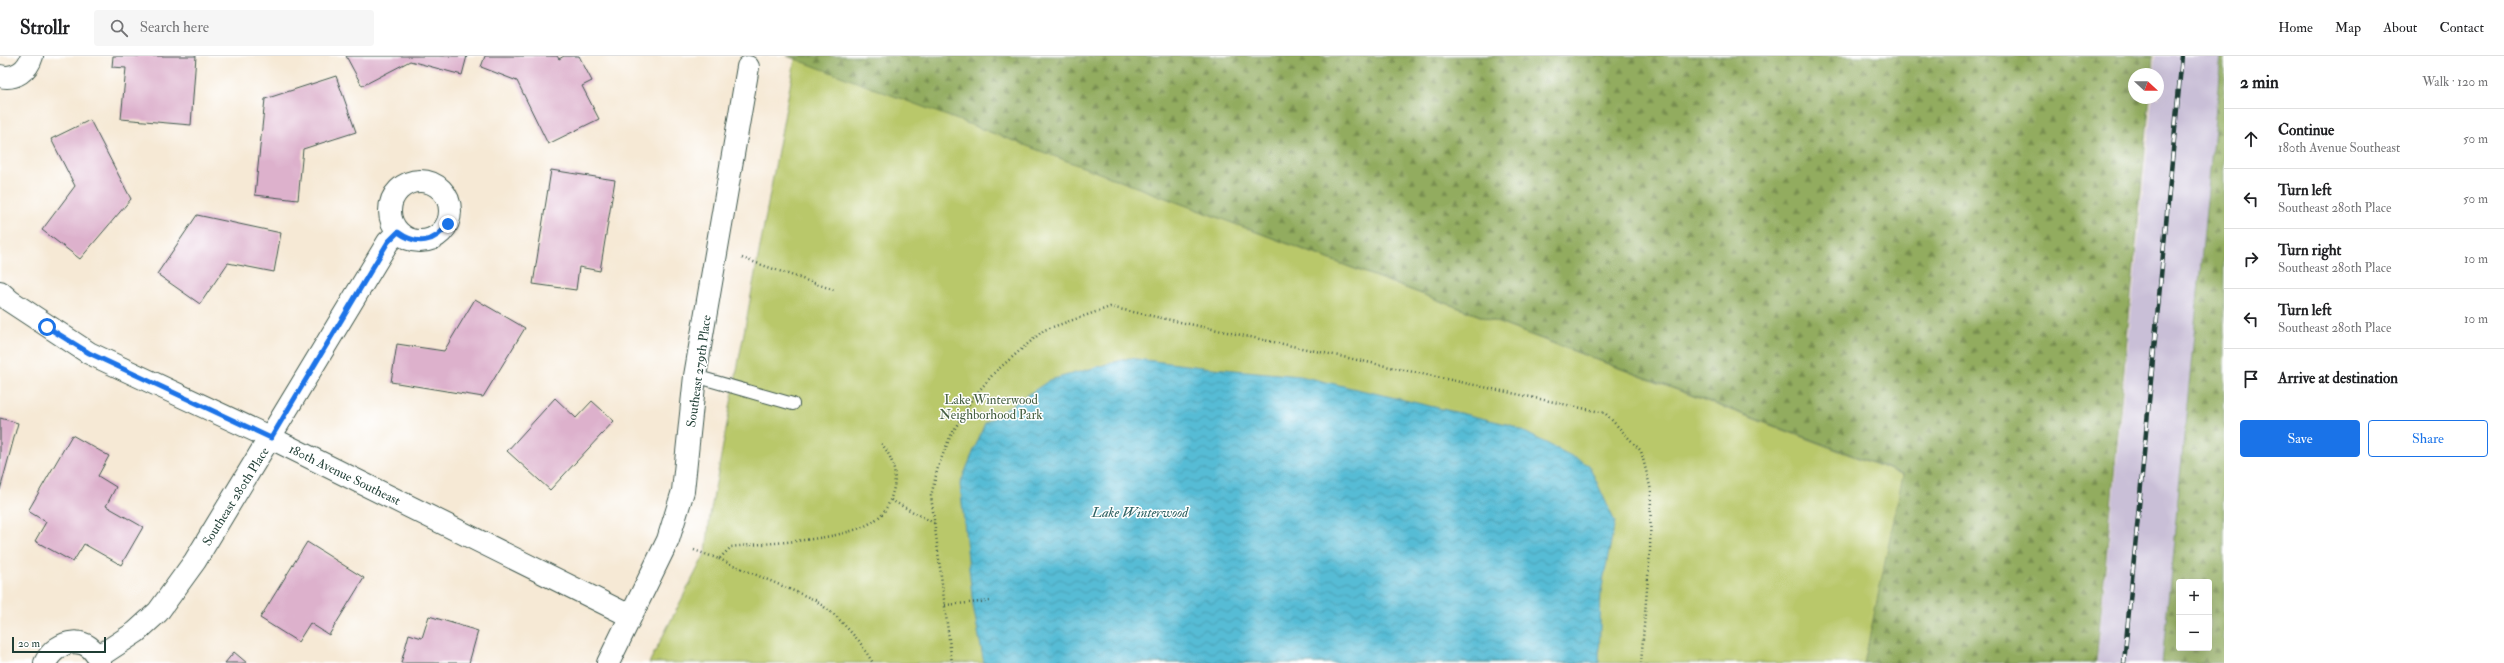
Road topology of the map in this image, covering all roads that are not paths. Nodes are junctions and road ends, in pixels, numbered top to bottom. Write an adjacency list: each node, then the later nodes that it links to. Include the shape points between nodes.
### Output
1 (32, 56): 3 (street, via 23,71 14,76)
2 (748, 67): 6 (street, Southeast 279th Place)
3 (0, 76)
4 (398, 232): 8 (street, Southeast 280th Place, via 388,242)
5 (0, 292): 8 (street, 180th Avenue Southeast, via 89,353)
6 (695, 376): 7 (lane); 9 (street, Southeast 279th Place, via 683,492 668,540)
7 (793, 404)
8 (271, 438): 9 (street, 180th Avenue Southeast); 10 (street, Southeast 280th Place, via 195,561 158,612)
9 (630, 616): 12 (street, Southeast 279th Place)
10 (99, 660): 11 (street, Southeast 280th Place, via 91,648 81,643 70,642 50,653)
11 (45, 663)
12 (608, 663)

